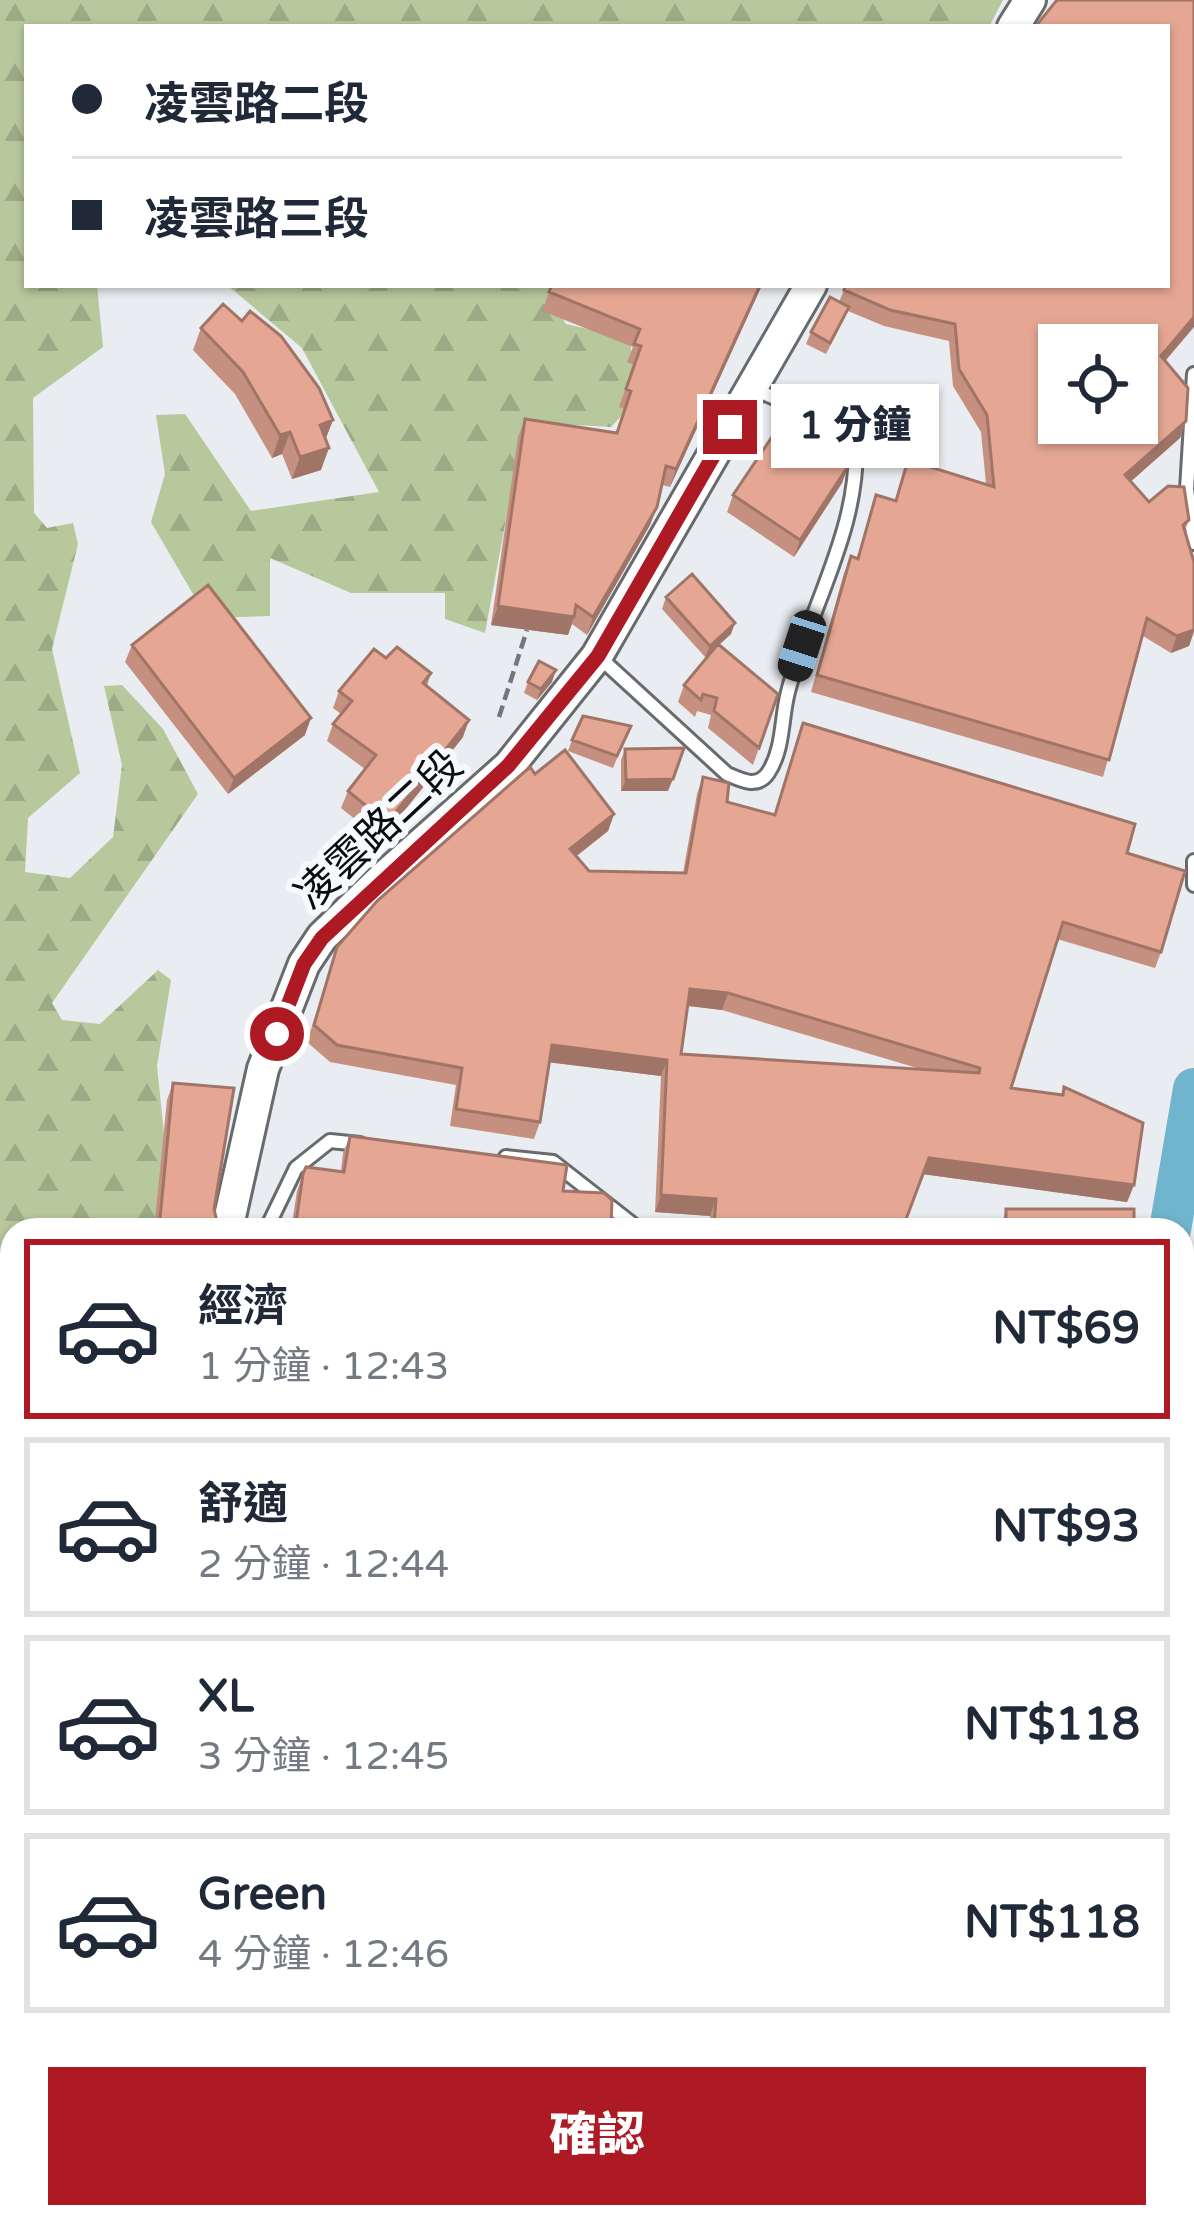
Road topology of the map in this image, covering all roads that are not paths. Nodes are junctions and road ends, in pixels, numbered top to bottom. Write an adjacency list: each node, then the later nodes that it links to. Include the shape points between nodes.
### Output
1 (809, 288): 3 (street, 凌雲路二段)
2 (1194, 374): 6 (lane, via 1186,489)
3 (752, 389): 4 (lane); 7 (street, 凌雲路二段)
4 (855, 433): 5 (lane, via 877,422); 7 (lane, via 854,503 787,695 782,736 759,781 727,774)
5 (892, 447)
6 (1194, 543)
7 (598, 656): 12 (street, 凌雲路二段, via 508,766 368,893 304,964 263,1069)
8 (1194, 861): 9 (lane)
9 (1194, 885)
10 (374, 1145): 13 (lane, via 330,1141 296,1168)
11 (486, 1155): 14 (lane, via 553,1162)
12 (230, 1218)
13 (272, 1218)
14 (625, 1218)

